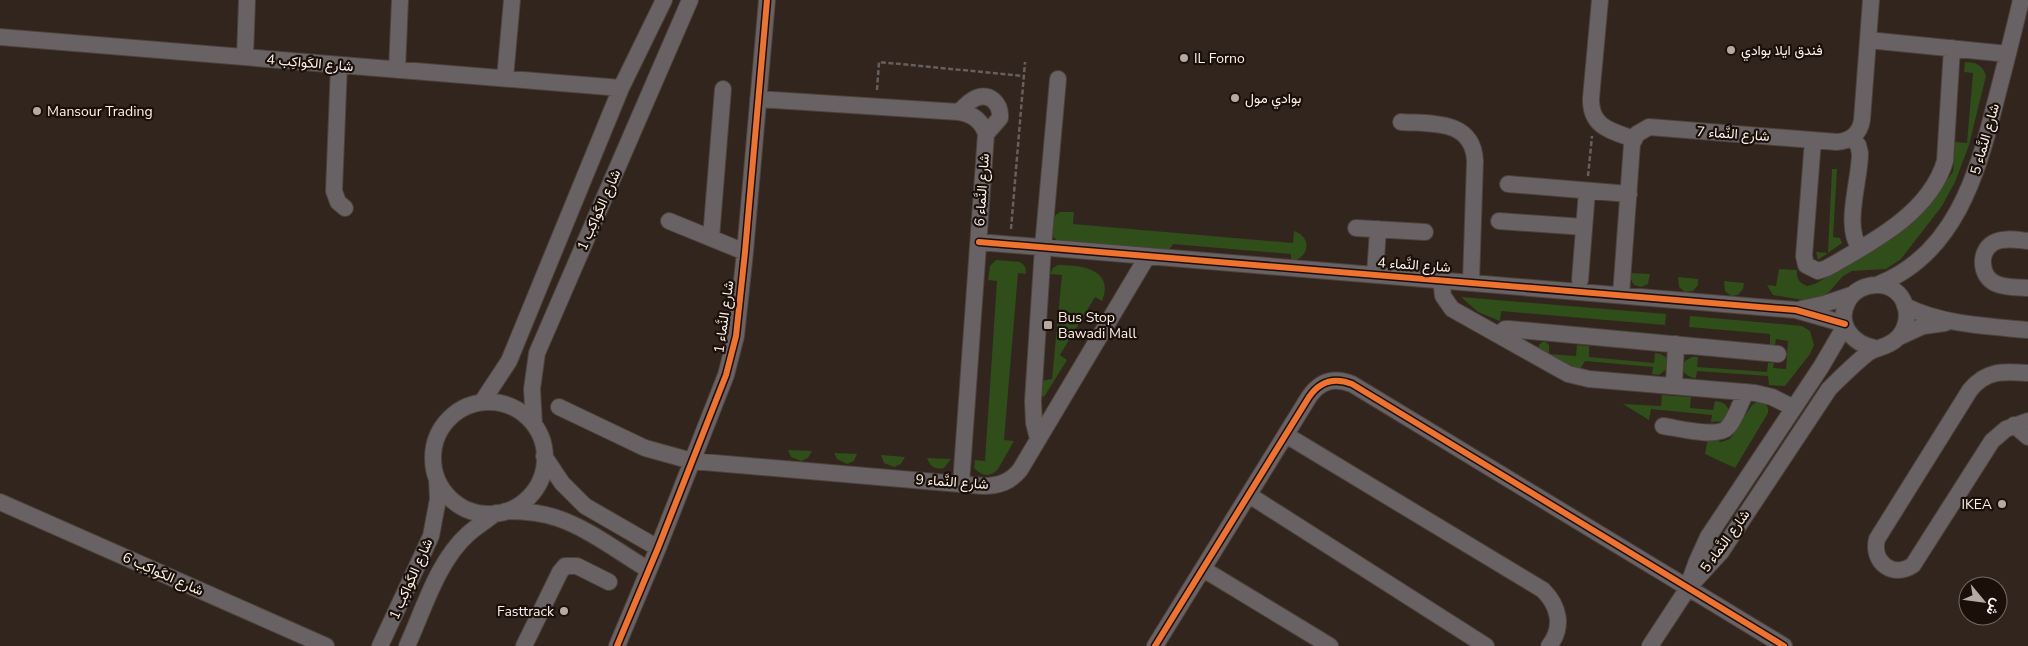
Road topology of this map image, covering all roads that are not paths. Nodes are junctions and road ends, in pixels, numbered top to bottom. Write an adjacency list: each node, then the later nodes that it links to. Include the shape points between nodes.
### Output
1 (247, 0): 14 (street)
2 (400, 0): 16 (street)
3 (512, 0): 17 (street)
4 (664, 0): 19 (street, شارع الكَواكِب 1)
5 (690, 0): 71 (street, شارع الكَواكِب 1, via 537,353 532,389)
6 (767, 0): 21 (street, شارع النَّماء 1)
7 (1600, 0): 26 (street, via 1592,111 1594,118 1604,127)
8 (1871, 0): 11 (street)
9 (2021, 0): 13 (street, شارع النَّماء 5)
10 (0, 37): 14 (street, شارع الكَواكِب 4)
11 (1868, 40): 12 (street); 25 (street, via 1862,120)
12 (1952, 48): 13 (street); 42 (street, via 1945,161 1939,177 1908,215)
13 (2008, 54): 45 (street, شارع النَّماء 5, via 1974,179 1950,224)
14 (245, 57): 15 (street, شارع الكَواكِب 4)
15 (339, 65): 16 (street, شارع الكَواكِب 4); 31 (street, via 334,191 338,202)
16 (397, 70): 17 (street, شارع الكَواكِب 4)
17 (505, 78): 19 (street, شارع الكَواكِب 4)
18 (1058, 79): 41 (street)
19 (621, 88): 67 (street, شارع الكَواكِب 1, via 508,361)
20 (723, 89): 38 (street)
21 (758, 99): 22 (street, شارع النَّماء 6); 43 (street, شارع النَّماء 1)
22 (959, 112): 24 (street, شارع النَّماء 6, via 976,118); 24 (street, via 978,97 992,99 999,107 1000,118)
23 (1400, 122): 49 (street, via 1454,127 1472,144 1475,161)
24 (986, 134): 40 (street, شارع النَّماء 6)
25 (1852, 138): 27 (street, شارع النَّماء 7, via 1842,142); 42 (street, via 1860,153 1852,226)
26 (1634, 139): 27 (street, شارع النَّماء 7, via 1649,127); 30 (street)
27 (1813, 140): 42 (street, via 1804,260 1814,270 1823,270)
28 (1508, 184): 29 (street)
29 (1587, 191): 30 (street); 34 (street)
30 (1628, 194): 52 (street)
31 (345, 208)
32 (669, 221): 38 (street)
33 (1499, 221): 34 (street)
34 (1584, 227): 48 (street)
35 (1356, 228): 36 (street)
36 (1378, 229): 37 (street); 46 (street)
37 (1425, 232)
38 (711, 238): 43 (street)
39 (2028, 241): 51 (street, via 1993,243 1982,261 1986,275 1997,284)
40 (979, 242): 41 (street, شارع النَّماء 4); 79 (street, شارع النَّماء 6)
41 (1043, 247): 44 (street, شارع النَّماء 4); 75 (street, via 1033,401)
42 (1860, 249)
43 (745, 252): 77 (street, شارع النَّماء 1, via 734,349)
44 (1147, 257): 46 (street, شارع النَّماء 4); 75 (street, شارع النَّماء 9)
45 (1916, 264): 50 (street, شارع النَّماء 5); 54 (street, شارع النَّماء 5)
46 (1375, 275): 47 (street, شارع النَّماء 4)
47 (1441, 280): 49 (street, شارع النَّماء 4); 59 (street, via 1443,296 1452,309)
48 (1580, 280)
49 (1471, 282): 52 (street, شارع النَّماء 4)
50 (1879, 284): 53 (street, via 1864,287); 54 (street, via 1897,292)
51 (2028, 288)
52 (1622, 295): 55 (street, شارع النَّماء 4)
53 (1851, 295): 55 (street, شارع النَّماء 4); 57 (street, via 1846,304)
54 (1904, 303): 56 (street, via 1927,316); 60 (street, via 1907,317)
55 (1796, 310): 57 (street, شارع النَّماء 4)
56 (1950, 322): 58 (street); 60 (street, via 1923,326)
57 (1845, 325): 62 (street, via 1857,342); 69 (street, شارع النَّماء 5)
58 (2028, 330)
59 (1499, 335): 61 (street, via 1509,328); 65 (street, via 1575,376 1590,380)
60 (1899, 337): 62 (street)
61 (1676, 344): 63 (street); 65 (street)
62 (1875, 348): 87 (street, شارع النَّماء 5, via 1843,374 1830,390 1720,552)
63 (1778, 354)
64 (2028, 373): 70 (street, via 2008,371 1991,374 1970,390 1877,539 1875,551 1880,562 1896,570 1913,565 1986,448 1998,434)
65 (1674, 385): 66 (street)
66 (1746, 392): 69 (street, via 1772,397); 72 (street, via 1723,432)
67 (482, 402): 71 (street, via 511,406); 78 (street, via 462,408 440,430 433,460)
68 (559, 407): 77 (street, شارع النَّماء 9, via 645,448)
69 (1794, 408): 87 (street, شارع النَّماء 5, via 1708,537)
70 (2021, 423): 74 (street)
71 (534, 424): 76 (street, via 542,440)
72 (1663, 426)
73 (1286, 435): 80 (street); 87 (street, via 1315,389 1333,380 1343,381); 96 (street, via 1543,590 1554,603 1559,618 1556,635)
74 (2028, 437)
75 (1038, 440): 79 (street, شارع النَّماء 9, via 1020,470 1007,481 991,486)
76 (544, 456): 82 (street, via 542,474 534,490 522,502); 83 (street, via 562,483 585,506)
77 (692, 461): 79 (street, شارع النَّماء 9); 83 (street, شارع النَّماء 1)
78 (437, 480): 82 (street, via 457,504 476,512); 90 (street, شارع الكَواكِب 1, via 437,508 431,536)
79 (961, 484)
80 (1249, 494): 84 (street); 95 (street)
81 (0, 502): 89 (street, شارع الكَواكِب 6)
82 (501, 512): 85 (street, via 540,513 564,521); 91 (street, شارع الكَواكِب 1, via 467,535 455,549 436,580)
83 (658, 548): 85 (street, شارع النَّماء 1)
84 (1203, 569): 88 (street); 94 (street)
85 (649, 570): 93 (street, شارع النَّماء 1)
86 (609, 582): 92 (street, via 577,566 565,566)
87 (1688, 588): 97 (street); 98 (street)
88 (1157, 645)
89 (326, 646)
90 (380, 646)
91 (407, 646)
92 (524, 646)
93 (617, 646)
94 (1330, 646)
95 (1486, 646)
96 (1549, 646)
97 (1650, 646)
98 (1784, 646)

